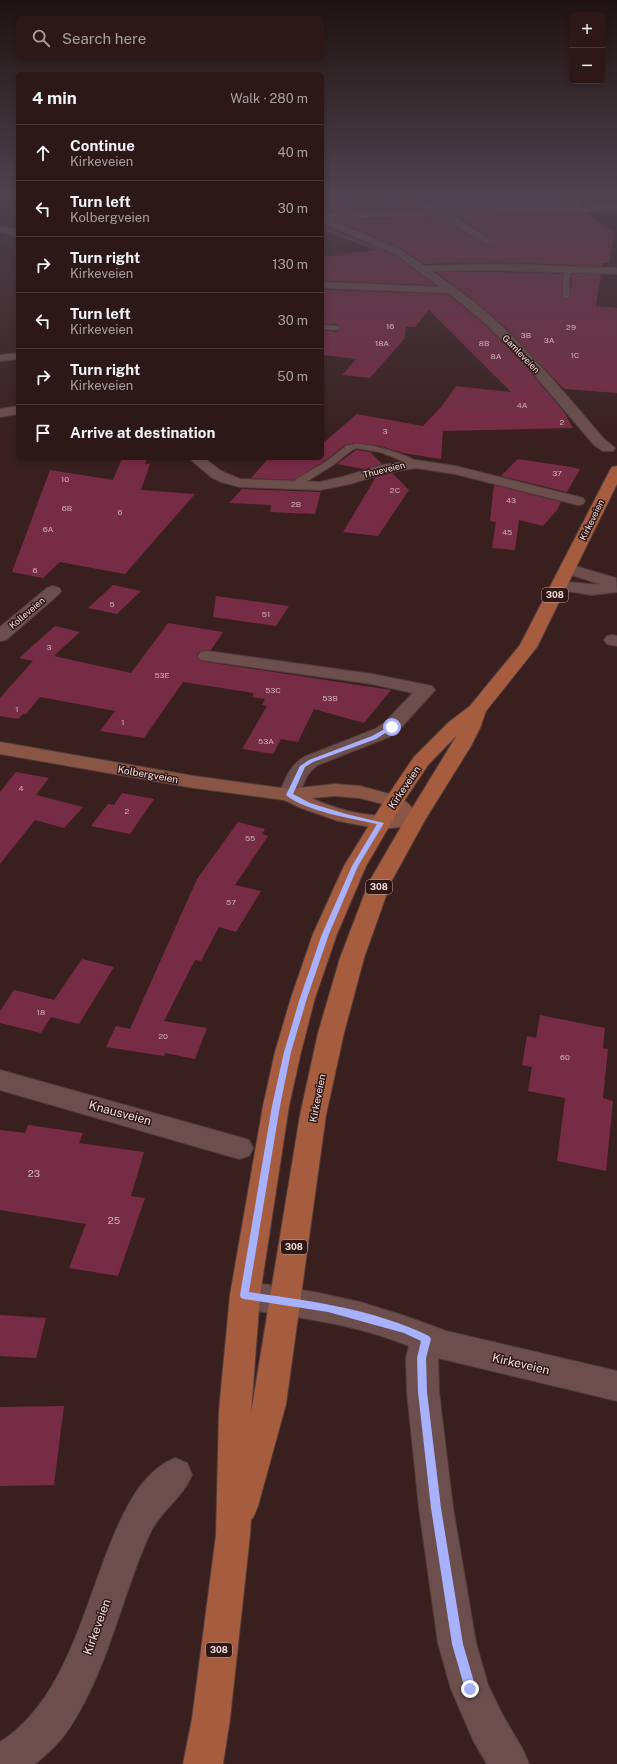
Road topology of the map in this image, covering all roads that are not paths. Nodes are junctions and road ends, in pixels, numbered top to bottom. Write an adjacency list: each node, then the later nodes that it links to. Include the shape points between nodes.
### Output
1 (429, 273): 4 (street, Gamleveien)
2 (568, 273): 5 (lane)
3 (324, 284): 4 (street)
4 (450, 290): 12 (street, Gamleveien, via 495,327 570,406 599,442)
5 (566, 296)
6 (324, 327): 7 (lane)
7 (337, 328)
8 (16, 356): 9 (street)
9 (0, 358)
10 (16, 410): 11 (street)
11 (0, 413)
12 (608, 448)
13 (198, 460): 16 (street, Thueveien, via 210,472 228,481)
14 (416, 464): 16 (street, Thueveien, via 382,469 335,484); 16 (lane, via 393,454 356,446); 17 (street, Thueveien, via 455,470)
15 (617, 470): 18 (main road, Kirkeveien / 308)
16 (294, 486)
17 (578, 501)
18 (568, 569): 19 (street); 20 (main road, Kirkeveien / 308)
19 (617, 582)
20 (560, 586): 21 (street, via 592,590); 27 (main road, Kirkeveien / 308, via 528,647 478,710 456,726 421,761)
21 (617, 587)
22 (53, 591): 23 (street, Kolleveien)
23 (0, 636)
24 (207, 656): 26 (street, via 372,679 426,690 392,727 302,766)
25 (2, 751): 26 (street, Kolbergveien)
26 (289, 795): 27 (street, Kolbergveien, via 335,790 360,792); 28 (street, Kolbergveien, via 345,816)
27 (404, 810): 28 (main road, Kirkeveien / 308); 32 (main road, Kirkeveien / 308, via 352,958 336,1012 313,1115)
28 (381, 823): 31 (main road, Kirkeveien / 308, via 355,866 325,934 303,998 276,1106)
29 (0, 1080): 30 (street, Knausveien)
30 (238, 1148)
31 (244, 1295): 32 (street, Kirkeveien); 36 (main road, Kirkeveien / 308, via 235,1410)
32 (285, 1302): 33 (street, Kirkeveien, via 328,1308 406,1329); 36 (main road, Kirkeveien / 308, via 270,1404)
33 (426, 1339): 34 (street, Kirkeveien, via 446,1346); 39 (street, via 422,1358 423,1392 436,1508 457,1644 470,1689 488,1728)
34 (617, 1386)
35 (175, 1475): 37 (street, Kirkeveien, via 157,1493 139,1518 80,1672 57,1714 33,1742)
36 (233, 1535): 38 (main road, Kirkeveien / 308, via 211,1719)
37 (0, 1764)
38 (203, 1764)
39 (509, 1764)

